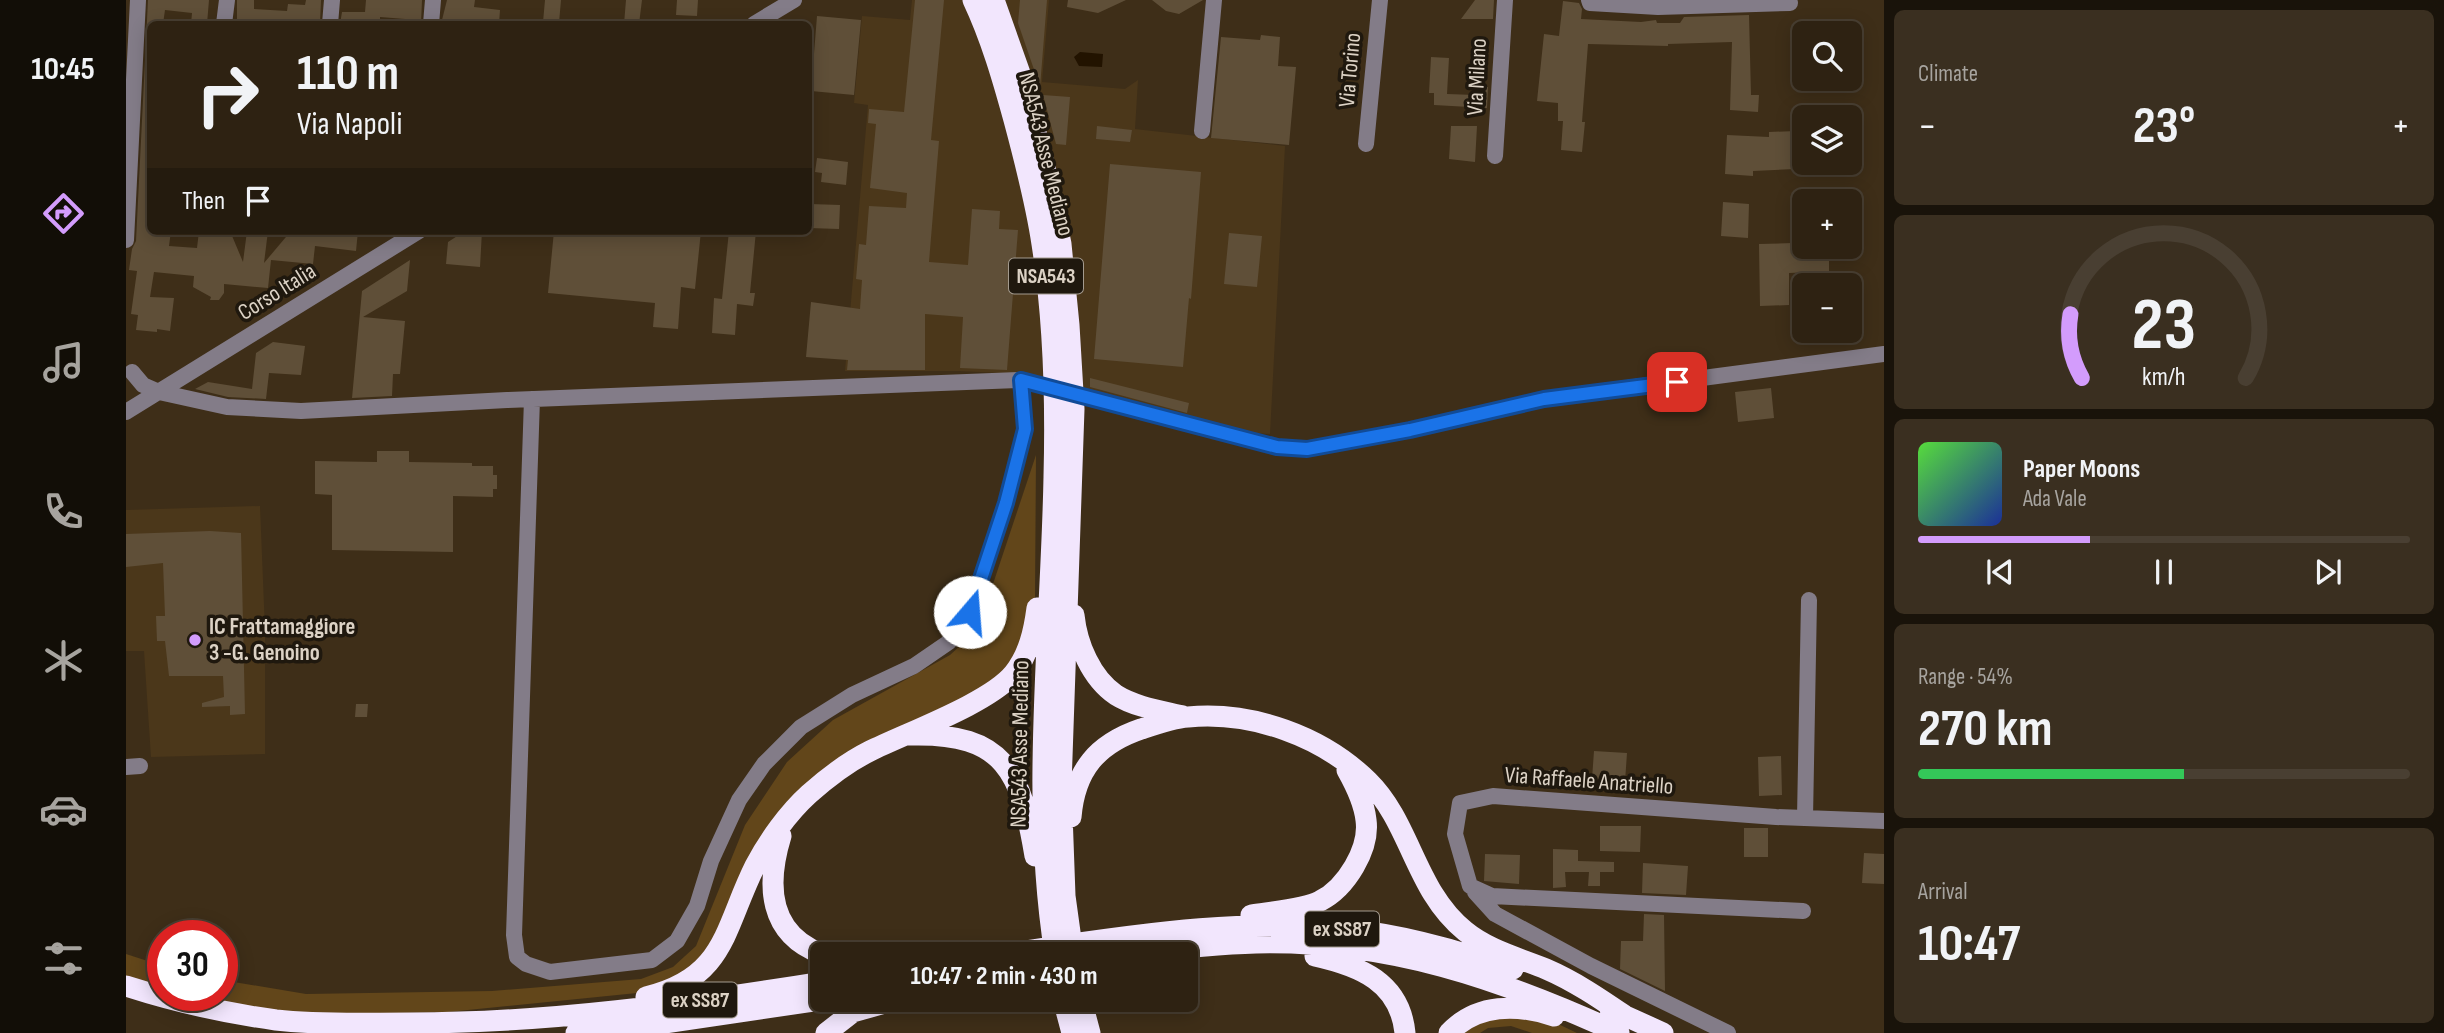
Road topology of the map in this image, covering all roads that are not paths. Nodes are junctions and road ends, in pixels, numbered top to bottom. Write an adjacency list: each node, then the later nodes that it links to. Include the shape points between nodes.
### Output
1 (138, 0): 21 (street)
2 (227, 0): 13 (street)
3 (332, 0): 14 (street)
4 (433, 0): 15 (street)
5 (794, 0): 16 (street)
6 (973, 0): 28 (highway, NSA543 Asse Mediano / NSA543, via 1005,88 1042,245)
7 (994, 0): 28 (highway, NSA543 Asse Mediano / NSA543, via 1021,79 1061,244 1073,409)
8 (1214, 0): 17 (street)
9 (1380, 0): 18 (street, Via Torino)
10 (1505, 0): 19 (street, Via Milano)
11 (1589, 0): 12 (street, via 1658,6)
12 (1790, 3)
13 (224, 21)
14 (330, 21)
15 (431, 21)
16 (759, 21)
17 (1202, 131)
18 (1366, 145)
19 (1495, 156)
20 (409, 235): 25 (street, Corso Italia)
21 (126, 240)
22 (1884, 354): 24 (street, via 1544,399 1307,449 1277,447)
23 (129, 372): 25 (street, via 151,376)
24 (1021, 380): 26 (street); 26 (street, via 1025,429 1006,503 970,612 949,642 801,727 764,764 739,800 711,860 697,906 677,940 653,960 550,972 517,957 513,935)
25 (159, 392): 26 (street, via 227,407 301,411); 27 (street, Corso Italia)
26 (532, 399)
27 (126, 412)
28 (1060, 563): 30 (highway, via 1083,653 1096,675 1116,695); 31 (highway, via 1039,598 1034,631 1014,673 976,700); 37 (highway, NSA543 Asse Mediano / NSA543); 39 (highway, NSA543 Asse Mediano / NSA543, via 1043,786)
29 (1809, 600): 33 (street)
30 (1185, 717): 32 (highway, via 1213,716 1280,729 1307,739); 37 (highway, via 1124,734 1104,746 1088,764 1076,788)
31 (906, 735): 34 (highway, via 832,774 806,796); 39 (highway, via 942,735 996,754 1016,780 1038,879)
32 (1343, 762): 40 (highway, via 1360,793 1367,823 1355,869 1339,887 1319,902); 54 (highway, via 1368,781 1385,804 1444,912 1467,933 1497,950 1583,988)
33 (1805, 818): 35 (street, Via Raffaele Anatriello); 36 (street, Via Raffaele Anatriello, via 1493,796 1460,803 1455,834)
34 (787, 821): 46 (highway, via 771,879 775,906 792,936); 53 (highway, via 754,868 717,953 697,975 675,988)
35 (1884, 821)
36 (1470, 886): 38 (street, via 1492,896); 62 (street, via 1495,914)
37 (1065, 896): 39 (highway, NSA543 Asse Mediano / NSA543)
38 (1803, 911)
39 (1059, 923): 41 (highway, NSA543 Asse Mediano / NSA543); 42 (highway, NSA543 Asse Mediano / NSA543)
40 (1188, 929): 43 (highway, ex SS87); 54 (highway, ex SS87, via 1321,927 1420,942 1525,973)
41 (1057, 942)
42 (1068, 942)
43 (1093, 942)
44 (1258, 943): 45 (highway); 54 (highway, via 1320,945 1415,959); 58 (highway, via 1350,964 1378,981 1395,998)
45 (1198, 946)
46 (810, 950)
47 (810, 984): 53 (highway, ex SS87, via 665,1005)
48 (126, 986): 53 (highway, ex SS87, via 199,1006 279,1020)
49 (810, 1002): 53 (highway, ex SS87, via 665,1023)
50 (853, 1012): 55 (highway)
51 (1061, 1012): 56 (highway)
52 (1065, 1012): 57 (highway)
53 (576, 1024)
54 (1621, 1024): 61 (highway, ex SS87)
55 (826, 1033)
56 (1062, 1033)
57 (1072, 1033)
58 (1405, 1033)
59 (1449, 1033): 60 (highway, via 1475,1015 1501,1007 1537,1011)
60 (1606, 1033)
61 (1662, 1033)
62 (1728, 1033)

